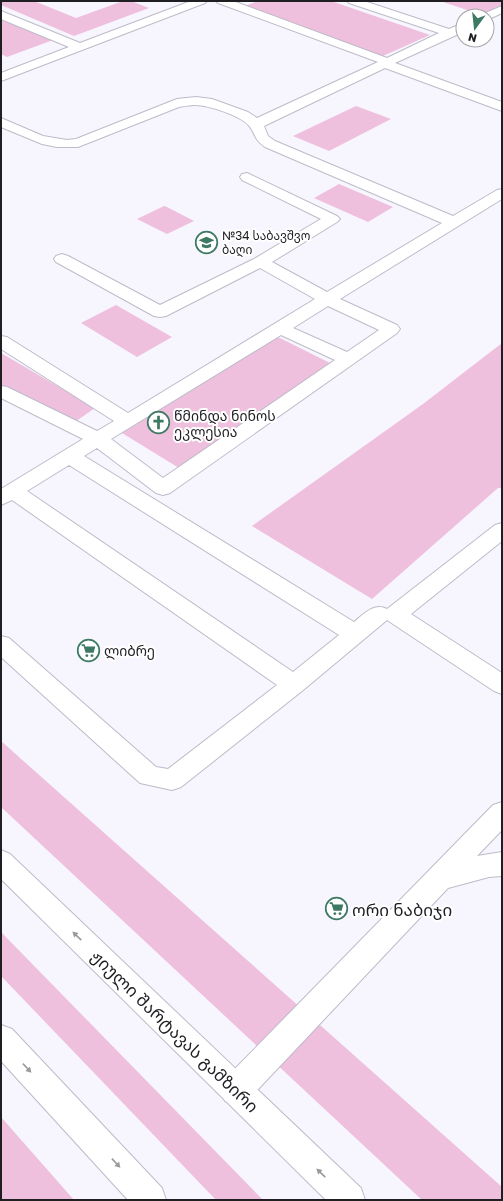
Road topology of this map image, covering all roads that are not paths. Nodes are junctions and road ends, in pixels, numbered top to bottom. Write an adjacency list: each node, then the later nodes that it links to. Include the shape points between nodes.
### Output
1 (201, 1): 7 (street)
2 (222, 1): 8 (street, via 382,59)
3 (353, 1): 6 (street)
4 (1, 15): 7 (street)
5 (455, 31): 6 (street)
6 (450, 33): 8 (street)
7 (79, 48): 9 (street)
8 (385, 64): 10 (street); 12 (street)
9 (1, 77)
10 (502, 107)
11 (1, 122): 12 (street, via 48,142 63,145 78,143 177,103 196,101 212,103 243,115)
12 (256, 124): 15 (street, via 262,138 270,144)
13 (247, 177): 17 (street, via 332,219)
14 (502, 192): 15 (street)
15 (453, 222): 18 (street)
16 (62, 259): 17 (street, via 160,312)
17 (260, 262): 18 (street)
18 (327, 299): 19 (street); 21 (street, via 391,329)
19 (280, 328): 21 (street); 23 (street)
20 (1, 341): 23 (street)
21 (348, 359): 24 (street, via 163,488)
22 (1, 391): 24 (street)
23 (128, 421): 24 (street)
24 (98, 439): 25 (street)
25 (69, 456): 26 (street); 29 (street)
26 (7, 494): 31 (street)
27 (502, 530): 32 (street, via 395,615)
28 (379, 614): 29 (street)
29 (355, 634): 31 (street)
30 (1, 644): 31 (street, via 149,776 172,780)
31 (294, 685)
32 (502, 685)
33 (502, 813): 36 (street)
34 (1, 862): 38 (street, ჟიული შარტავას გამზირი, one-way to 34)
35 (498, 868): 36 (street)
36 (439, 879): 38 (street)
37 (1, 1039): 39 (street, one-way to 39)
38 (236, 1090): 40 (street, ჟიული შარტავას გამზირი, one-way to 38)
39 (150, 1200)
40 (349, 1200)

